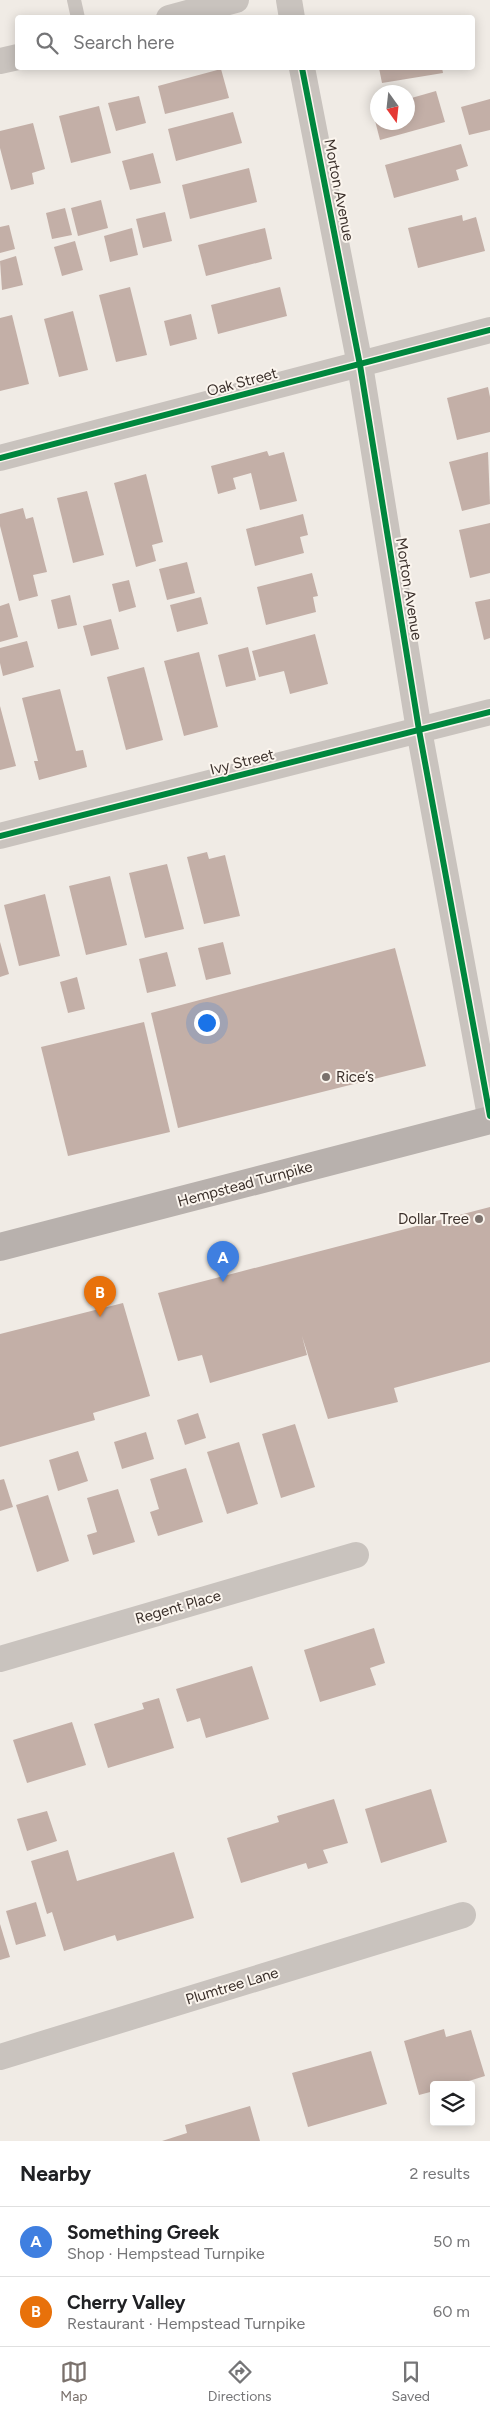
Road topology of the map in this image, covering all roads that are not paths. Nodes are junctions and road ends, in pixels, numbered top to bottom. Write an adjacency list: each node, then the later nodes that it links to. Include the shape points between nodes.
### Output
1 (74, 0): 4 (lane)
2 (236, 0): 5 (street)
3 (289, 0): 6 (street)
4 (77, 15)
5 (180, 15)
6 (292, 15)
7 (15, 58): 8 (street)
8 (0, 61)
9 (302, 70): 11 (street, Morton Avenue)
10 (490, 330): 11 (street, Oak Street)
11 (360, 365): 12 (street, Oak Street); 14 (street, Morton Avenue)
12 (0, 458)
13 (490, 712): 14 (street, Ivy Street)
14 (420, 730): 15 (street, Ivy Street); 16 (street, Morton Avenue)
15 (0, 836)
16 (490, 1116)
17 (490, 1120): 18 (main road, Hempstead Turnpike)
18 (0, 1247)
19 (356, 1555): 20 (street, Regent Place)
20 (0, 1659)
21 (463, 1915): 22 (street, Plumtree Lane)
22 (0, 2057)

